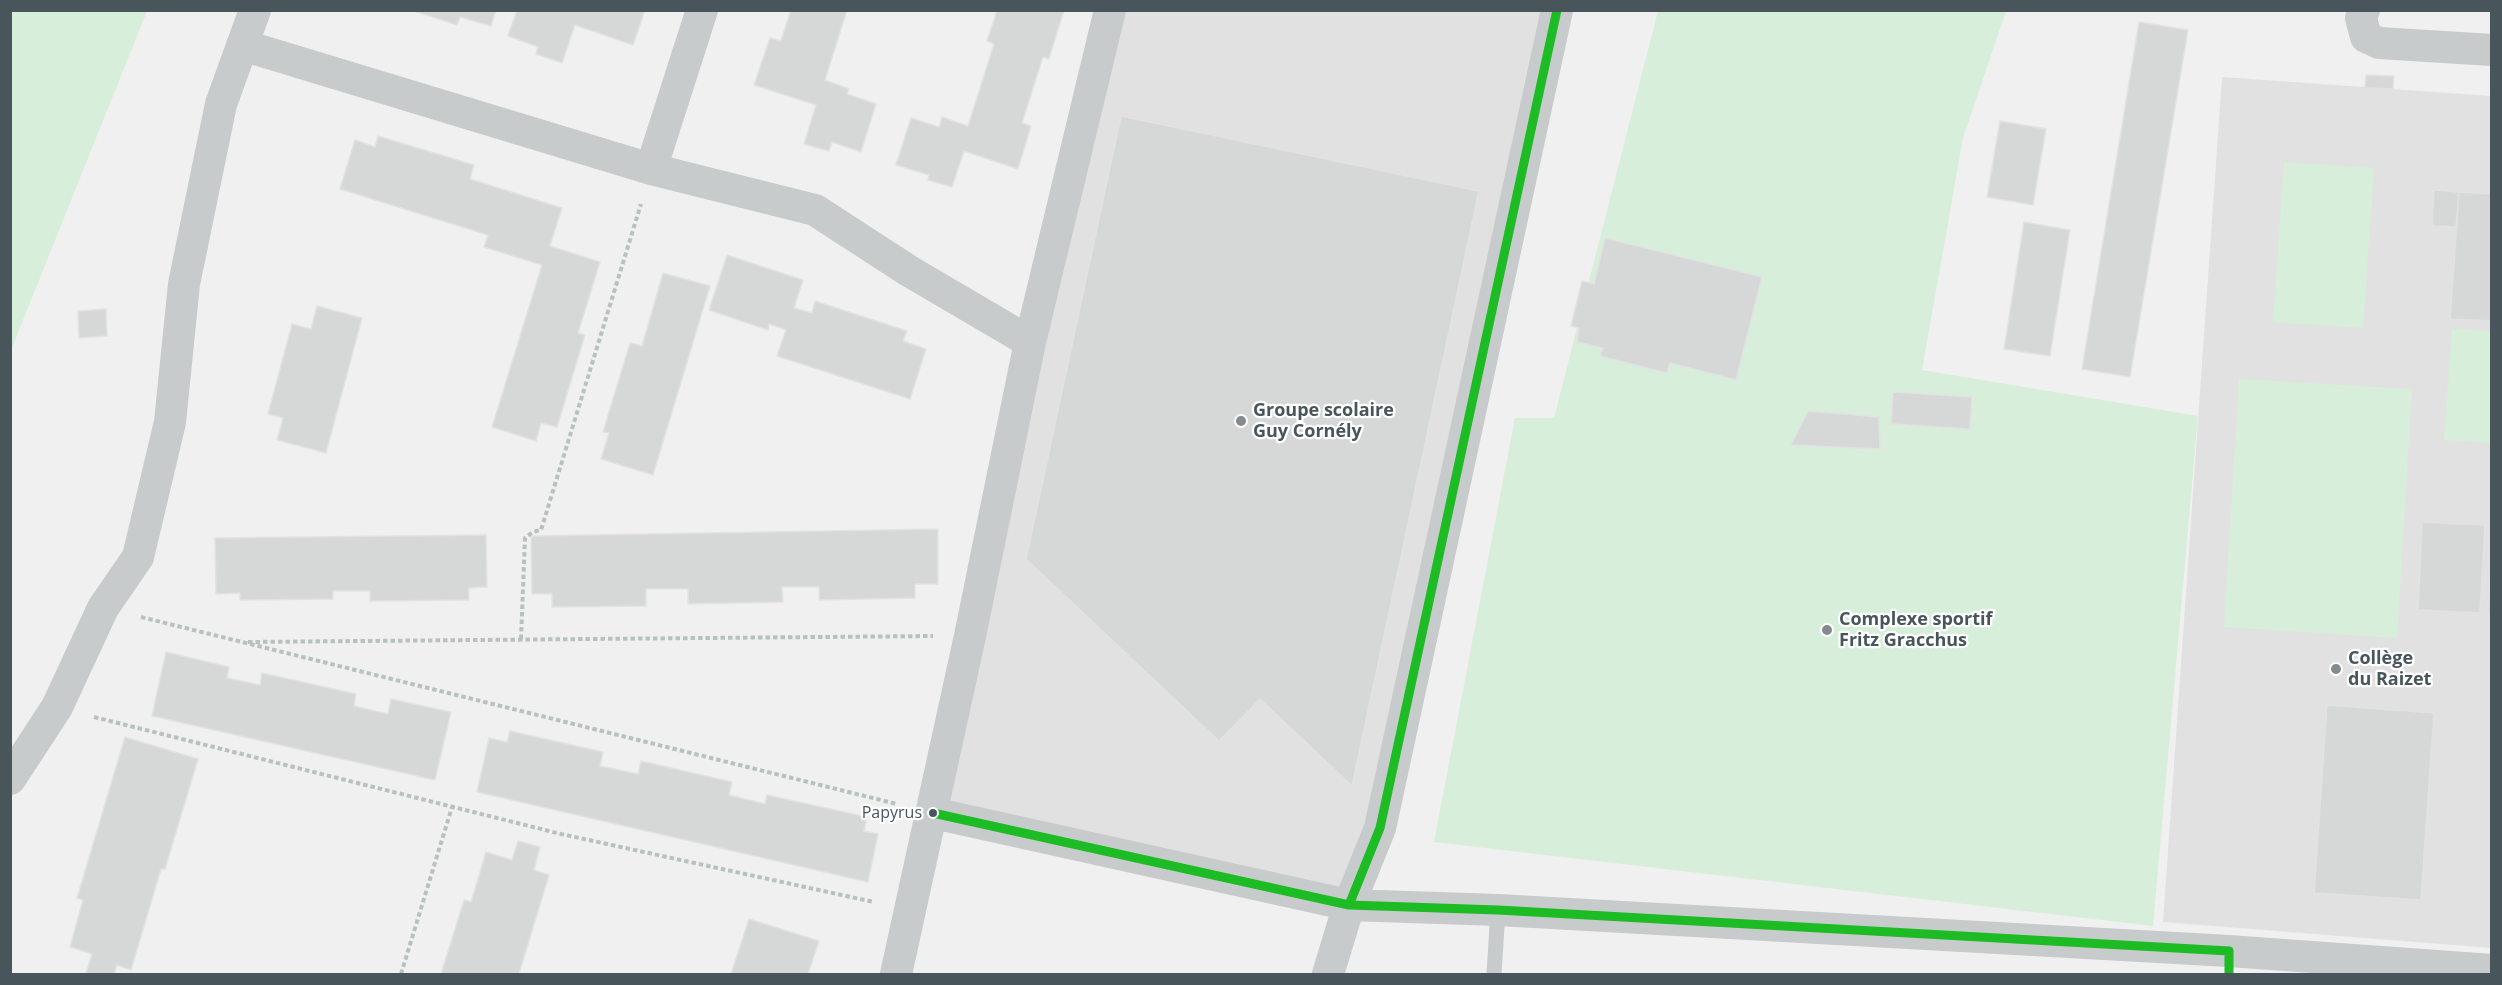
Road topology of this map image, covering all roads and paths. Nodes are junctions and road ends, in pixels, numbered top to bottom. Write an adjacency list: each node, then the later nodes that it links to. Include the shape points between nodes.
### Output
1 (255, 10): 6 (street)
2 (702, 10): 8 (street)
3 (1110, 10): 9 (street)
4 (1557, 10): 18 (street, via 1380,828)
5 (2364, 10): 7 (street, via 2361,18 2366,37 2379,43)
6 (243, 45): 8 (street); 10 (street, via 221,104 195,230 184,284 170,422 138,557)
7 (2492, 50)
8 (651, 169): 9 (street, via 814,210); 12 (path, via 541,530 525,538)
9 (1030, 342): 11 (street)
10 (103, 608): 13 (path); 14 (street)
11 (970, 636): 12 (path); 17 (street)
12 (521, 639): 13 (path)
13 (241, 642): 17 (path)
14 (57, 707): 15 (street); 16 (path)
15 (10, 779)
16 (452, 807): 19 (path); 23 (path)
17 (933, 813): 18 (street); 19 (street)
18 (1349, 905): 20 (street); 25 (street)
19 (910, 910): 24 (street)
20 (1498, 910): 21 (street); 26 (lane)
21 (2229, 963): 22 (street)
22 (2492, 970)
23 (401, 975)
24 (896, 975)
25 (1329, 975)
26 (1494, 975)

